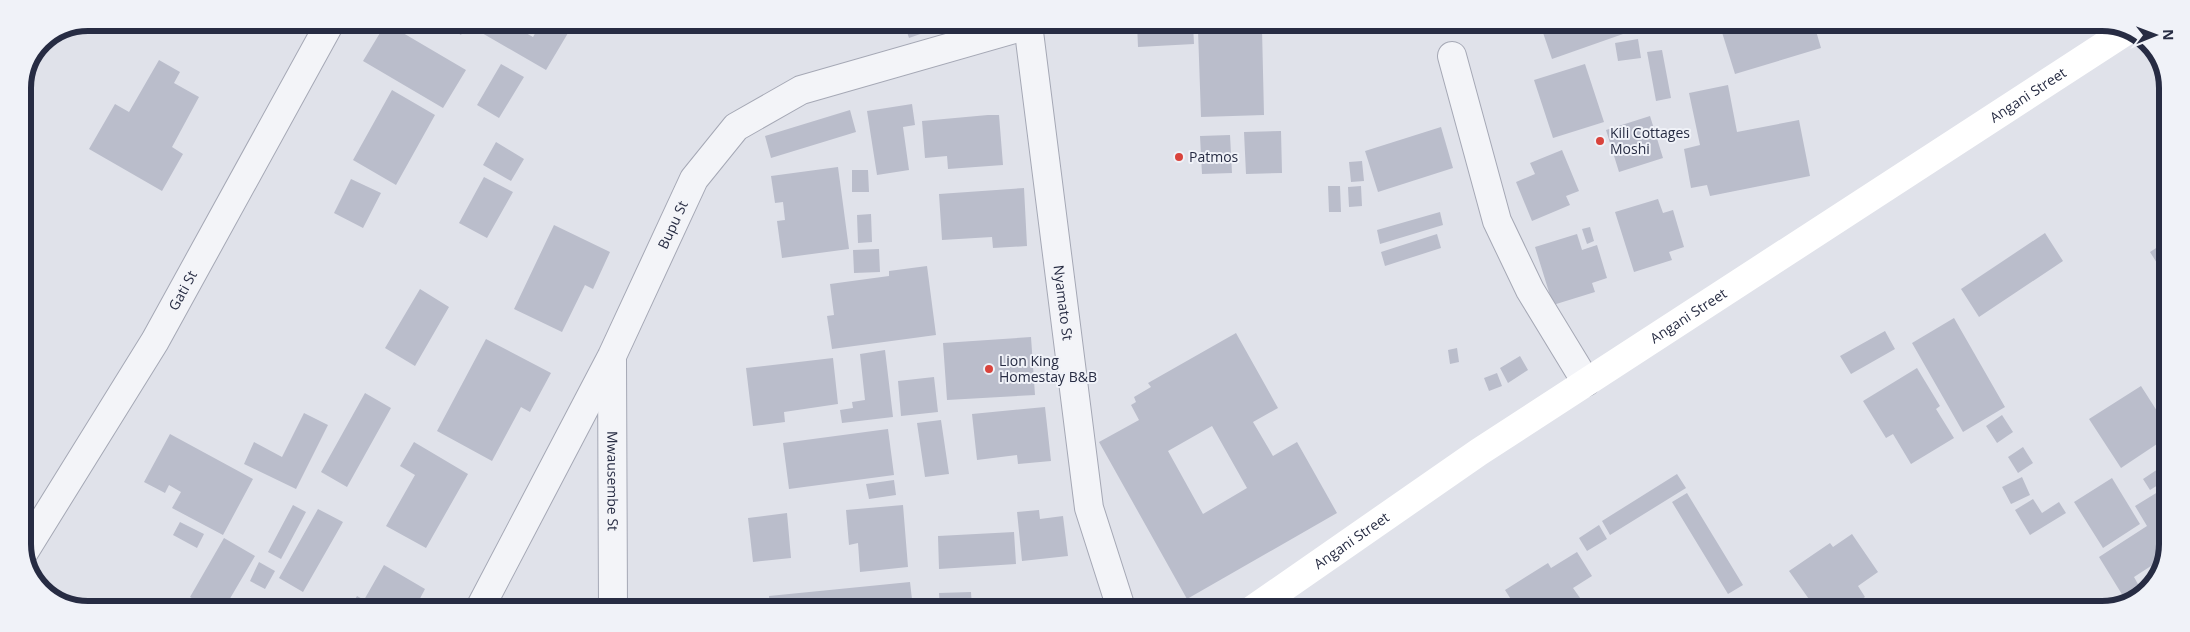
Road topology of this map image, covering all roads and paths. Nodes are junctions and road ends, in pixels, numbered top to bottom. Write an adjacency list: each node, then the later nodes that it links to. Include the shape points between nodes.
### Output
1 (326, 31): 8 (street, Gati St, via 155,340)
2 (1004, 31): 6 (street, Bupu St, via 802,90 736,127 694,179)
3 (1029, 31): 11 (street, Nyamato St, via 1089,508)
4 (2121, 35): 7 (street, Angani Street)
5 (1452, 56): 7 (street, via 1497,221 1530,290)
6 (612, 356): 9 (street, Bupu St); 10 (street, Mwausembe St)
7 (1586, 382): 12 (street, Angani Street)
8 (31, 541)
9 (484, 601)
10 (613, 601)
11 (1119, 601)
12 (1265, 601)

